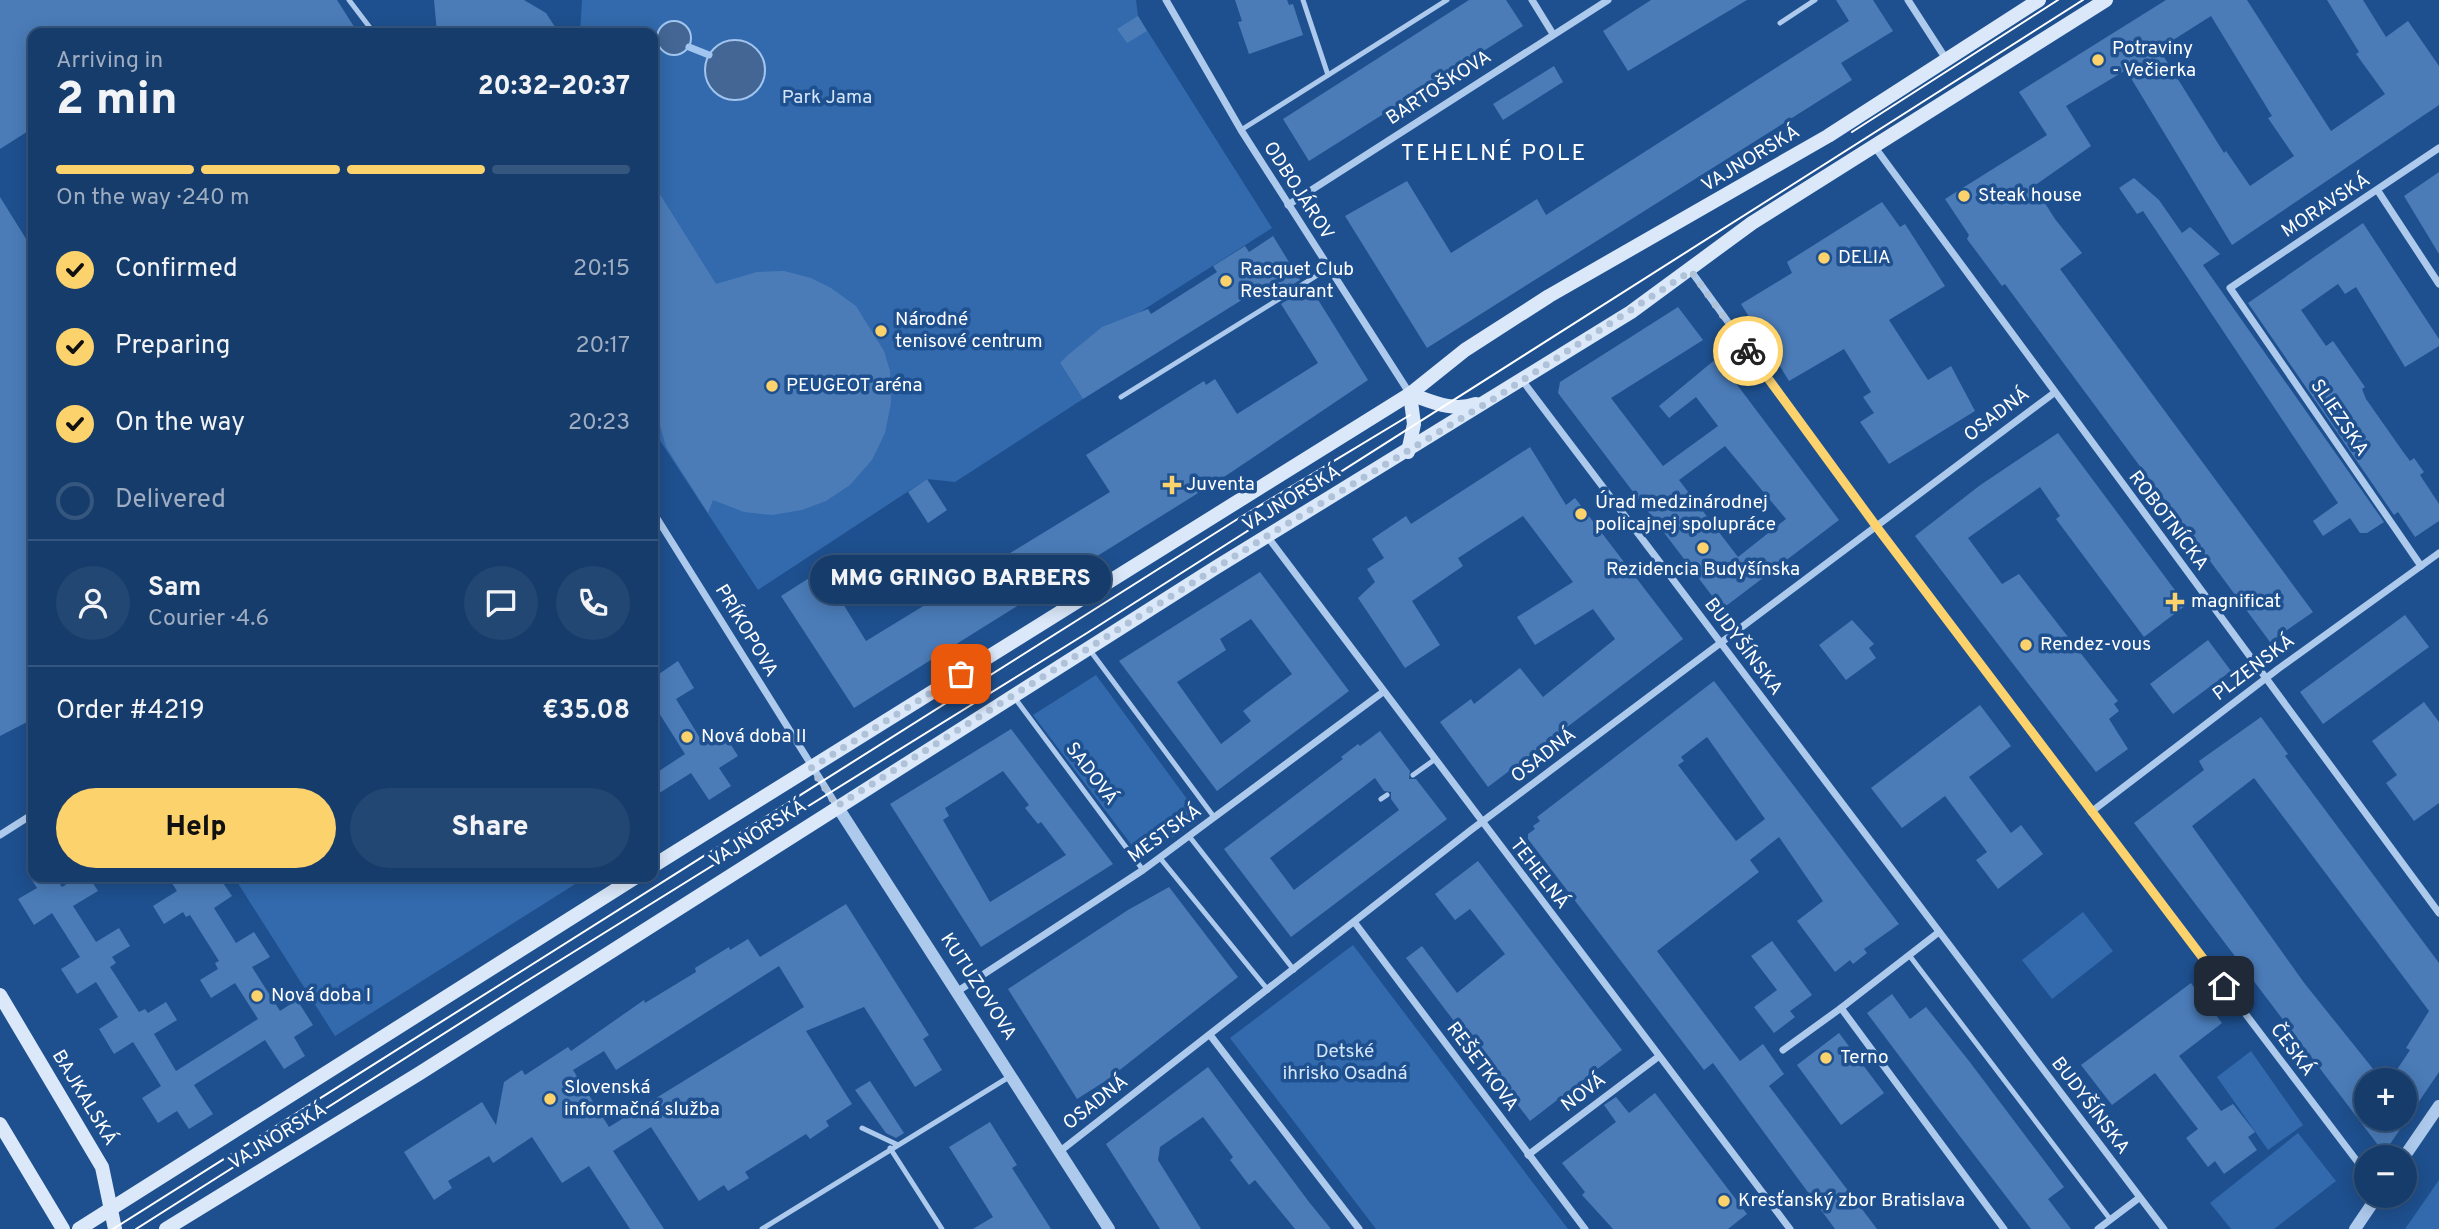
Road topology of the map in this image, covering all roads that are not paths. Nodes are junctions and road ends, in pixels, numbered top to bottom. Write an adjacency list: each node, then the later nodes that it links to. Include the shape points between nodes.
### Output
1 (349, 0): 12 (lane)
2 (1166, 0): 16 (street, ODBOJÁROV)
3 (1303, 0): 15 (lane)
4 (1447, 0): 15 (lane)
5 (1532, 0): 13 (street)
6 (1608, 0): 13 (street, BARTOŠKOVA)
7 (1815, 0): 11 (lane)
8 (1908, 0): 14 (street)
9 (2039, 0): 14 (main road, VAJNORSKÁ)
10 (2106, 0): 17 (main road, VAJNORSKÁ)
11 (1780, 23)
12 (370, 28)
13 (1553, 34): 20 (street, BARTOŠKOVA)
14 (1946, 59): 27 (main road, VAJNORSKÁ, via 1828,136 1549,296 1465,350)
15 (1328, 75): 16 (lane)
16 (1241, 130): 20 (street, ODBOJÁROV)
17 (1874, 146): 22 (main road, VAJNORSKÁ, via 1752,223); 26 (street, ROBOTNÍCKA)
18 (2439, 148): 19 (street, MORAVSKÁ)
19 (2378, 191): 23 (street); 24 (street, MORAVSKÁ)
20 (1289, 205): 21 (street, ODBOJÁROV)
21 (1329, 268): 27 (street, ODBOJÁROV); 28 (lane)
22 (1691, 271): 25 (main road, VAJNORSKÁ); 32 (street, ČESKÁ)
23 (2439, 284)
24 (2230, 288): 35 (street, SLIEZSKA)
25 (1522, 380): 29 (main road, VAJNORSKÁ); 36 (street, BUDYŠÍNSKA)
26 (2054, 393): 32 (street, OSADNÁ); 38 (street, ROBOTNÍCKA)
27 (1410, 394): 29 (main road, VAJNORSKÁ, via 1461,409); 30 (main road, via 1415,424); 42 (main road, VAJNORSKÁ)
28 (1121, 397)
29 (1495, 398): 30 (main road, VAJNORSKÁ)
30 (1408, 452): 33 (main road, VAJNORSKÁ)
31 (658, 520): 42 (street, PRÍKOPOVA)
32 (1876, 525): 36 (street, OSADNÁ); 47 (street, ČESKÁ)
33 (1267, 536): 37 (main road, VAJNORSKÁ); 39 (street, TEHELNÁ)
34 (2439, 553): 35 (street, PLZENSKÁ)
35 (2421, 566): 38 (street, PLZENSKÁ)
36 (1720, 642): 50 (street, OSADNÁ); 59 (street, BUDYŠÍNSKA)
37 (1089, 649): 40 (main road, VAJNORSKÁ); 49 (lane)
38 (2266, 678): 47 (street, PLZENSKÁ); 57 (street, ROBOTNÍCKA)
39 (1383, 692): 41 (street, TEHELNÁ); 49 (street, MESTSKÁ)
40 (1014, 697): 46 (main road, VAJNORSKÁ); 55 (lane, SADOVÁ)
41 (1434, 760): 43 (lane); 50 (street, TEHELNÁ)
42 (811, 768): 46 (street, KUTUZOVOVA); 54 (main road, VAJNORSKÁ)
43 (1413, 775)
44 (1387, 795): 45 (lane)
45 (1381, 799)
46 (837, 806): 63 (street, KUTUZOVOVA); 87 (main road, VAJNORSKÁ)
47 (2091, 812): 78 (street, ČESKÁ)
48 (28, 817): 51 (street)
49 (1214, 817): 52 (street, MESTSKÁ)
50 (1482, 823): 58 (street, OSADNÁ); 68 (street, TEHELNÁ)
51 (1, 835)
52 (1189, 836): 53 (street, MESTSKÁ); 61 (lane)
53 (1160, 858): 55 (street, MESTSKÁ); 62 (lane)
54 (658, 863)
55 (1143, 870): 63 (street, MESTSKÁ)
56 (628, 882): 80 (main road, VAJNORSKÁ)
57 (2439, 914)
58 (1354, 923): 61 (street, OSADNÁ); 77 (street, REŠETKOVA)
59 (1939, 932): 60 (street); 79 (street, BUDYŠÍNSKA)
60 (1909, 956): 65 (street); 82 (lane)
61 (1294, 970): 62 (street, OSADNÁ)
62 (1268, 990): 66 (street, OSADNÁ)
63 (958, 991): 69 (street, KUTUZOVOVA)
64 (0, 995): 80 (main road, BAJKALSKÁ, via 102,1167)
65 (1841, 1008): 67 (street); 94 (street)
66 (1210, 1035): 76 (street, OSADNÁ); 91 (street)
67 (1783, 1050)
68 (1658, 1056): 77 (street, NOVÁ); 93 (street, TEHELNÁ)
69 (1012, 1076): 73 (lane); 76 (street, KUTUZOVOVA)
70 (2439, 1106): 74 (street)
71 (0, 1124): 83 (main road)
72 (862, 1128): 73 (lane)
73 (896, 1144): 75 (lane)
74 (2412, 1145)
75 (890, 1148): 88 (lane); 89 (lane)
76 (1059, 1152): 90 (street, KUTUZOVOVA)
77 (1528, 1155): 92 (street, REŠETKOVA)
78 (2354, 1157)
79 (2140, 1198): 82 (street); 96 (street, BUDYŠÍNSKA)
80 (112, 1208): 84 (main road, VAJNORSKÁ); 85 (main road); 86 (main road, BAJKALSKÁ)
81 (2369, 1208): 97 (street)
82 (2110, 1219): 95 (street)
83 (63, 1229)
84 (79, 1229)
85 (105, 1229)
86 (115, 1229)
87 (166, 1229)
88 (762, 1229)
89 (942, 1229)
90 (1109, 1229)
91 (1359, 1229)
92 (1585, 1229)
93 (1790, 1229)
94 (2004, 1229)
95 (2098, 1229)
96 (2164, 1229)
97 (2355, 1229)

